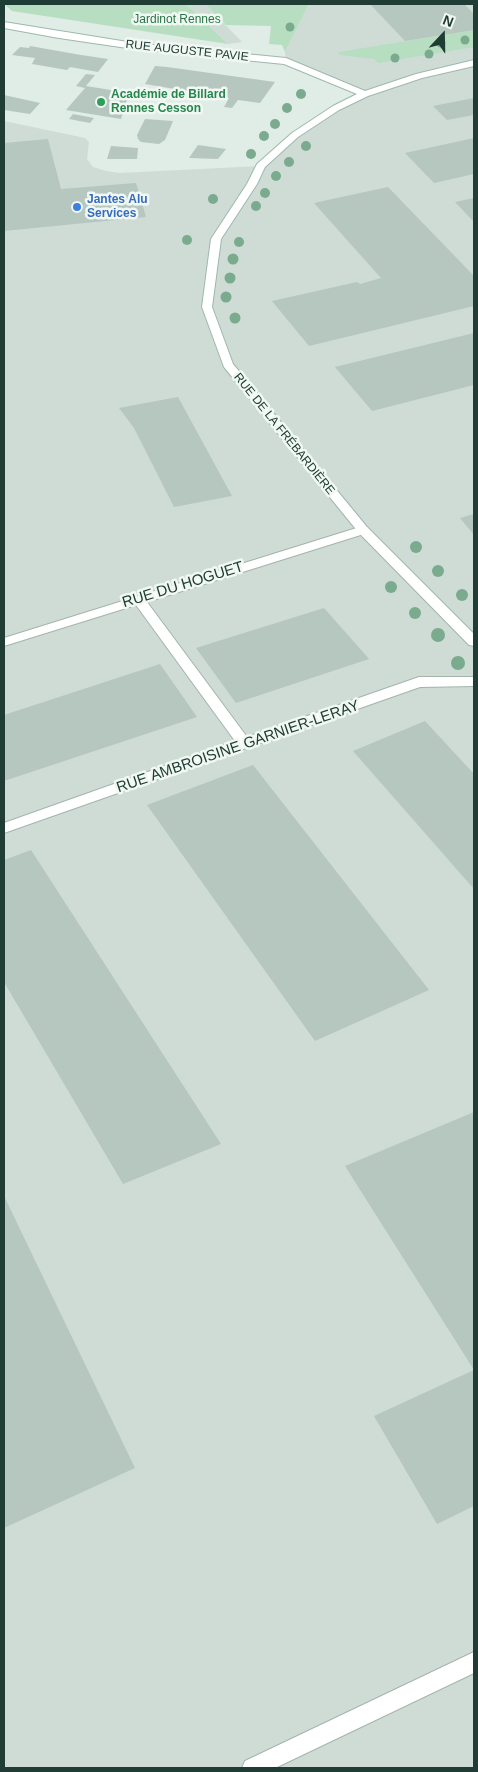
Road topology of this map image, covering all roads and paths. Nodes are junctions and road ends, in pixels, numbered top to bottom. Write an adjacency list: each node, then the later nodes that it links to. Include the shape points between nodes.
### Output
1 (4, 25): 3 (street, RUE AUGUSTE PAVIE, via 134,46 286,61)
2 (474, 63): 3 (street, RUE DE LA FRÉBARDIÈRE)
3 (365, 94): 4 (street, RUE DE LA FRÉBARDIÈRE, via 301,130 261,166 216,239 207,307 228,366)
4 (363, 530): 5 (street, RUE DU HOGUET); 7 (street, RUE DE LA FRÉBARDIÈRE)
5 (138, 599): 6 (street, RUE DU HOGUET); 9 (street)
6 (4, 642)
7 (474, 642)
8 (474, 682): 9 (street, RUE AMBROISINE GARNIER-LERAY, via 419,682)
9 (244, 744): 10 (street, RUE AMBROISINE GARNIER-LERAY)
10 (4, 828)
11 (474, 1662): 12 (street)
12 (252, 1768)

